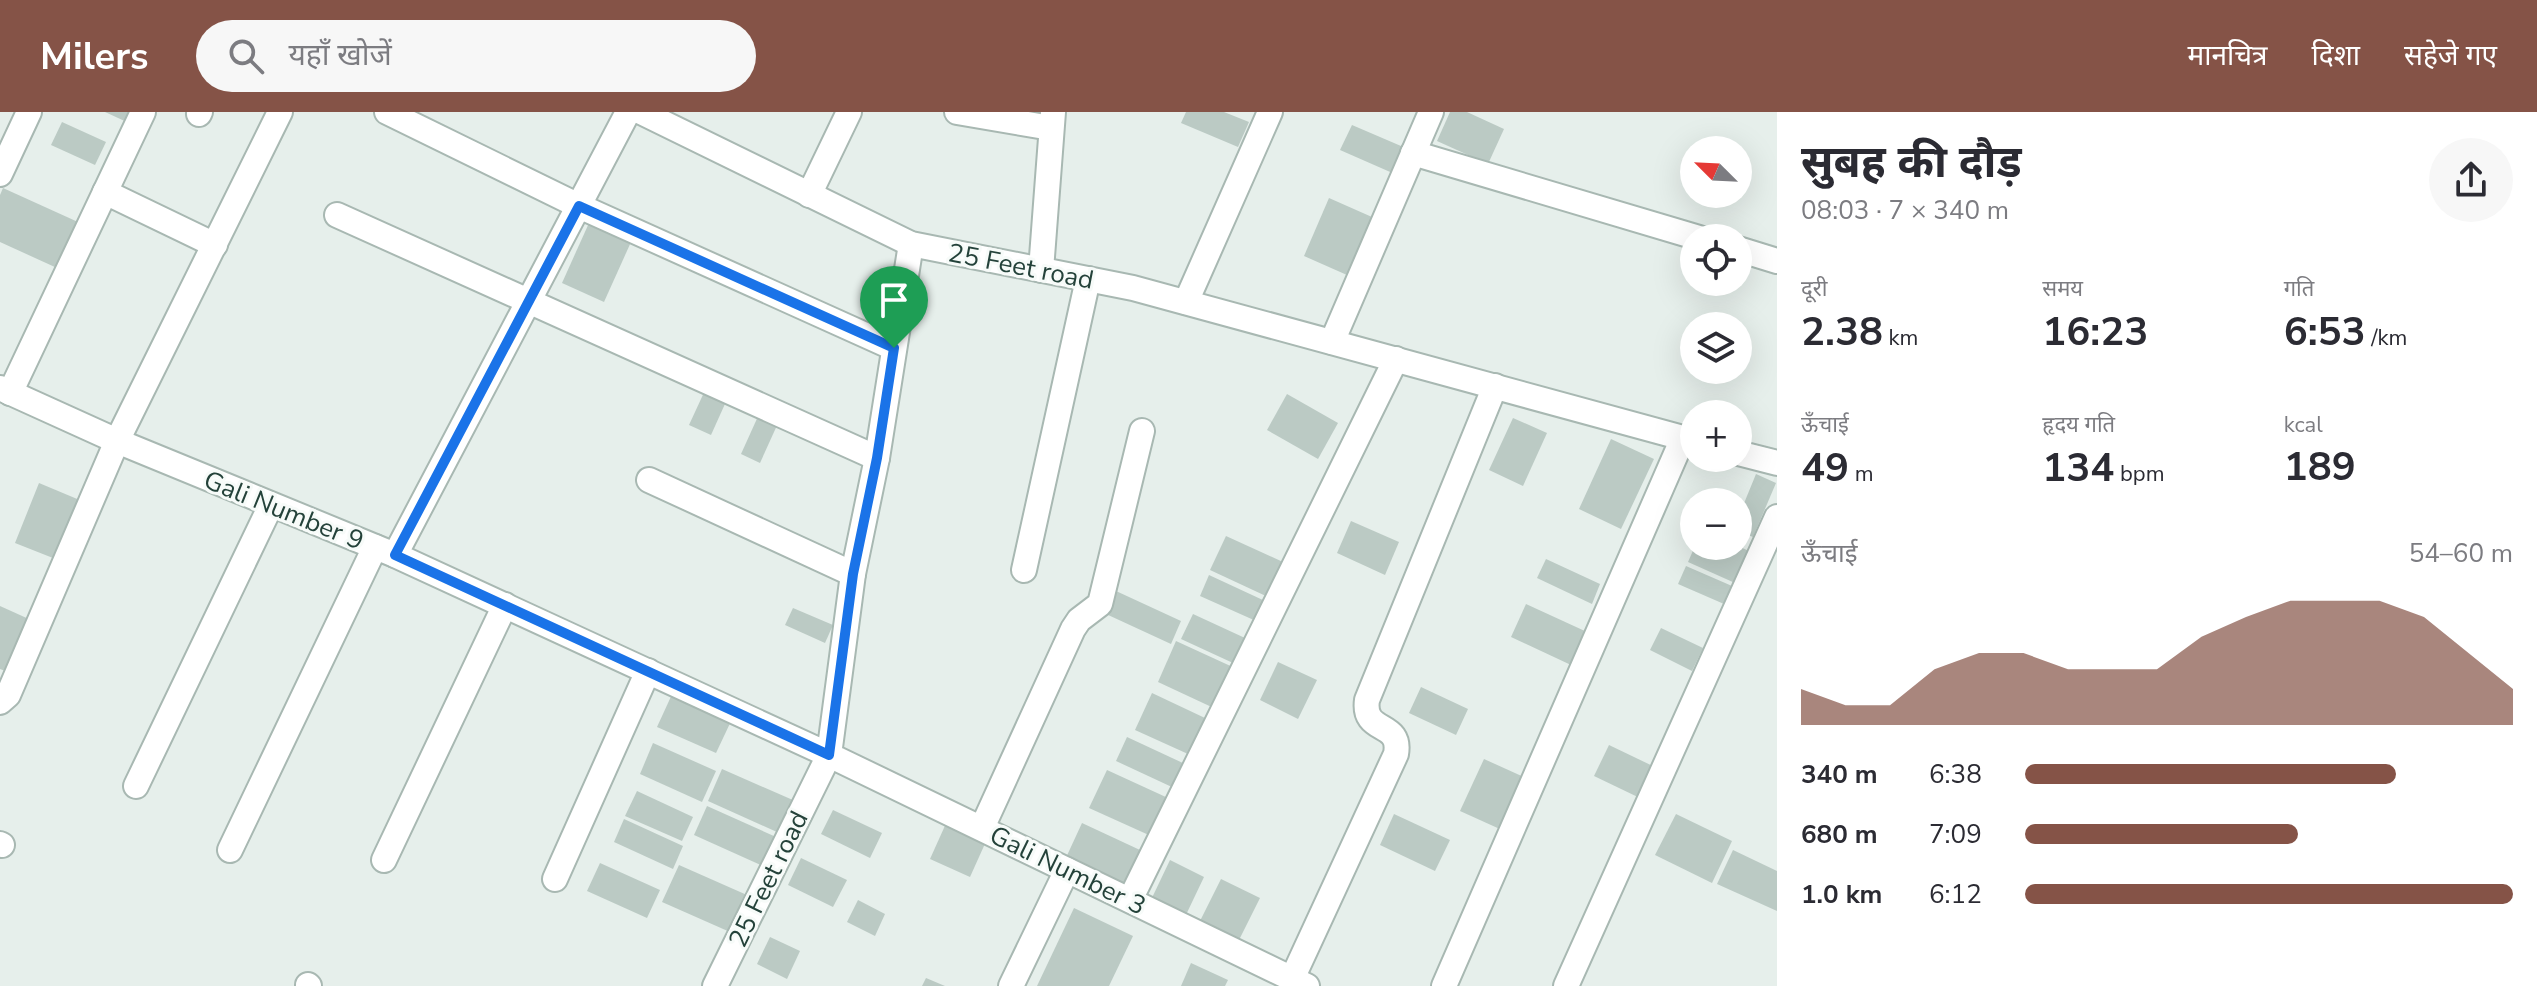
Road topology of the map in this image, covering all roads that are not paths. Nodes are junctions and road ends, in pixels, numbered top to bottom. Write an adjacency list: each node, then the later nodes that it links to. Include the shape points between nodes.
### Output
1 (29, 112): 13 (street)
2 (143, 112): 14 (street)
3 (280, 112): 20 (street)
4 (387, 112): 16 (street)
5 (628, 112): 16 (street)
6 (641, 112): 15 (street)
7 (849, 112): 15 (street)
8 (957, 112): 11 (street)
9 (1270, 112): 26 (street)
10 (1431, 112): 12 (street)
11 (1052, 120): 23 (street)
12 (1413, 153): 18 (street); 27 (street)
13 (0, 174)
14 (105, 192): 20 (street); 31 (street)
15 (809, 195): 19 (street)
16 (579, 206): 25 (street); 28 (street)
17 (337, 215): 25 (street)
18 (1680, 232)
19 (911, 244): 23 (street, 25 Feet road); 28 (street, 25 Feet road)
20 (215, 245): 34 (street)
21 (1752, 253): 22 (street)
22 (1777, 261)
23 (1041, 270): 24 (street, 25 Feet road)
24 (1088, 279): 26 (street, 25 Feet road); 43 (street)
25 (529, 301): 36 (street); 42 (street)
26 (1186, 302): 27 (street, 25 Feet road)
27 (1332, 342): 29 (street, 25 Feet road)
28 (894, 348): 36 (street, 25 Feet road)
29 (1396, 359): 30 (street, 25 Feet road); 55 (street)
30 (1495, 386): 33 (street, 25 Feet road); 56 (street, via 1367,700 1368,719 1393,734 1396,754)
31 (5, 390): 34 (street, Gali Number 9)
32 (1142, 431): 50 (street, via 1100,604 1073,629)
33 (1680, 437)
34 (117, 441): 40 (street, Gali Number 9); 47 (street, via 8,695)
35 (1752, 457): 38 (street)
36 (877, 458): 44 (street, 25 Feet road)
37 (1680, 459): 59 (street)
38 (1777, 463)
39 (649, 480): 44 (street)
40 (271, 505): 42 (street, Gali Number 9); 49 (street)
41 (1777, 517): 60 (street)
42 (385, 551): 45 (street, Gali Number 9); 51 (street)
43 (1024, 570)
44 (853, 574): 48 (street, 25 Feet road)
45 (505, 605): 46 (street, Gali Number 9); 52 (street)
46 (648, 671): 48 (street, Gali Number 9); 54 (street)
47 (0, 702)
48 (829, 755): 50 (street, Gali Number 3); 57 (street, 25 Feet road)
49 (136, 786)
50 (982, 828): 53 (street, Gali Number 3)
51 (230, 850)
52 (384, 860)
53 (1067, 870): 55 (street, Gali Number 3); 58 (street)
54 (555, 879)
55 (1130, 900): 56 (street, Gali Number 3)
56 (1300, 982)
57 (715, 986)
58 (1011, 986)
59 (1444, 986)
60 (1566, 986)

